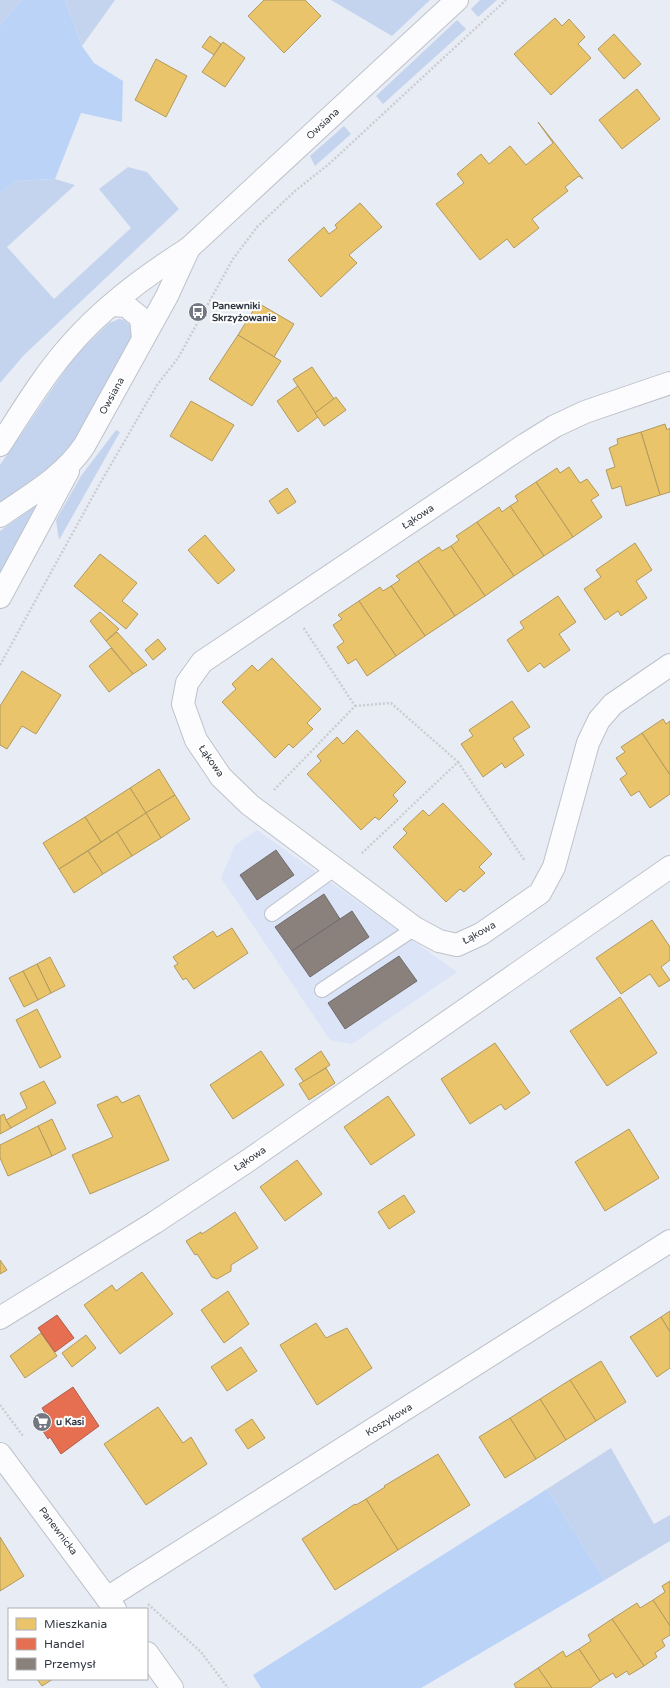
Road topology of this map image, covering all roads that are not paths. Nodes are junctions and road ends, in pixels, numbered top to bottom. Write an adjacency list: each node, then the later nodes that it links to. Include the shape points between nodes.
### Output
1 (457, 0): 2 (street, Owsiana)
2 (189, 248): 3 (street, Owsiana, via 141,280); 4 (street, Owsiana, via 167,296)
3 (112, 305): 4 (street, via 126,306 141,318); 6 (street, Owsiana, via 66,350)
4 (143, 339): 7 (street, Owsiana)
5 (670, 383): 12 (street, Łąkowa, via 585,412 526,444 202,662 187,683 183,704 196,740 221,777 250,805)
6 (0, 445)
7 (76, 458): 8 (street, Owsiana, via 50,482); 9 (street)
8 (0, 516)
9 (0, 597)
10 (670, 666): 14 (street, Łąkowa, via 613,704 599,720 588,744 554,867 540,893 481,934 457,945 439,941)
11 (670, 867): 17 (street, Łąkowa, via 249,1160 154,1223)
12 (334, 869): 13 (lane); 14 (street, Łąkowa)
13 (272, 914)
14 (415, 928): 15 (lane)
15 (322, 990)
16 (670, 1241): 19 (street, Koszykowa, via 132,1583)
17 (0, 1318)
18 (0, 1454): 19 (street, Panewnicka)
19 (111, 1603)
20 (148, 1654): 21 (street)
21 (172, 1688)

